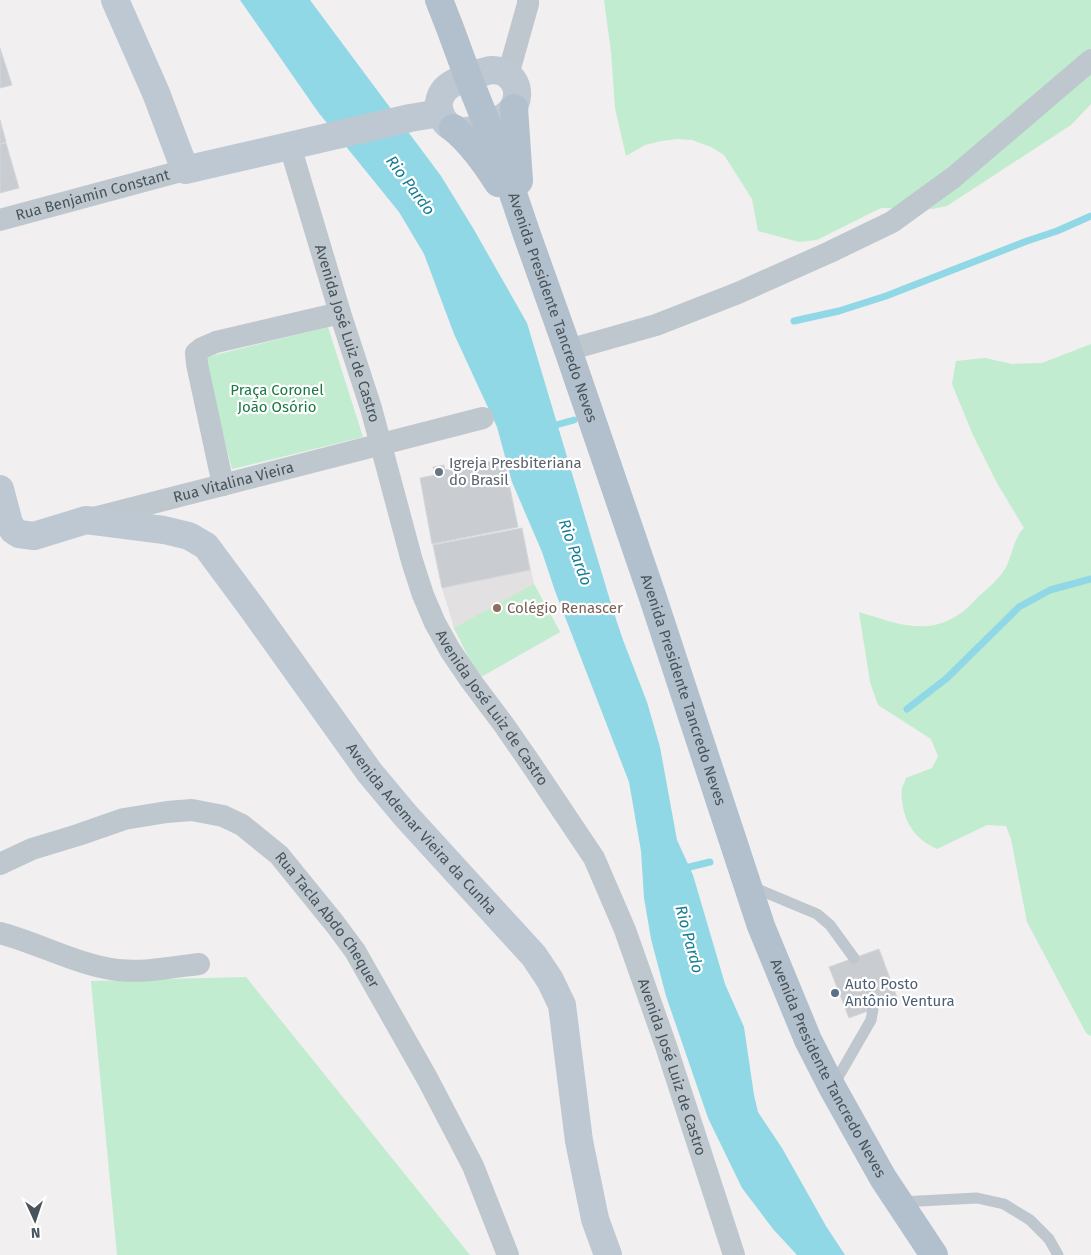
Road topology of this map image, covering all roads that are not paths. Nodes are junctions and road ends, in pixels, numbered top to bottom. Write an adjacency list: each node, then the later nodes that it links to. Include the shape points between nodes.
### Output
1 (115, 0): 11 (street, via 156,93)
2 (439, 0): 6 (main road)
3 (528, 0): 5 (street)
4 (1091, 60): 15 (street, via 954,177 892,222 738,293 656,325)
5 (508, 75): 6 (street, via 490,70); 7 (street, via 517,90)
6 (468, 78): 8 (main road); 9 (street, via 449,85 443,92 439,100)
7 (514, 108): 8 (street, via 501,119); 13 (main road, via 520,200)
8 (483, 114): 9 (street, via 473,130 465,131); 13 (main road, Avenida Presidente Tancredo Neves)
9 (446, 120): 10 (street, via 410,118); 13 (main road, via 483,159)
10 (290, 146): 11 (street); 14 (street, Avenida José Luiz de Castro)
11 (185, 170): 12 (street, Rua Benjamin Constant)
12 (0, 220)
13 (526, 232): 15 (main road, Avenida Presidente Tancredo Neves)
14 (340, 313): 17 (street, Avenida José Luiz de Castro); 18 (street, via 216,342 196,353)
15 (568, 350): 22 (main road, Avenida Presidente Tancredo Neves)
16 (483, 418): 17 (street, Rua Vitalina Vieira)
17 (381, 445): 18 (street, Rua Vitalina Vieira); 31 (street, Avenida José Luiz de Castro, via 412,561 434,623 594,858 625,930 666,1046)
18 (223, 485): 20 (street, Rua Vitalina Vieira)
19 (0, 489): 20 (street, via 9,523 19,534 34,536)
20 (86, 520): 30 (street, Avenida Ademar Vieira da Cunha, via 164,530 189,536 206,546 370,773 534,956 562,1005 580,1141 595,1219)
21 (0, 864): 29 (street, Rua Tacla Abdo Chequer, via 32,849 141,816 192,810 223,816 242,825 279,855 355,951 473,1166)
22 (748, 885): 24 (lane, via 817,914 830,925); 27 (main road, Avenida Presidente Tancredo Neves, via 761,926 808,1040)
23 (0, 933): 25 (street, via 100,967 139,970)
24 (854, 958)
25 (199, 964)
26 (873, 1009): 27 (lane, via 871,1020)
27 (832, 1087): 28 (main road, Avenida Presidente Tancredo Neves)
28 (899, 1202): 32 (main road, Avenida Presidente Tancredo Neves); 33 (lane, via 977,1198 1004,1204 1030,1220)
29 (508, 1255)
30 (608, 1255)
31 (734, 1255)
32 (934, 1255)
33 (1058, 1255)

